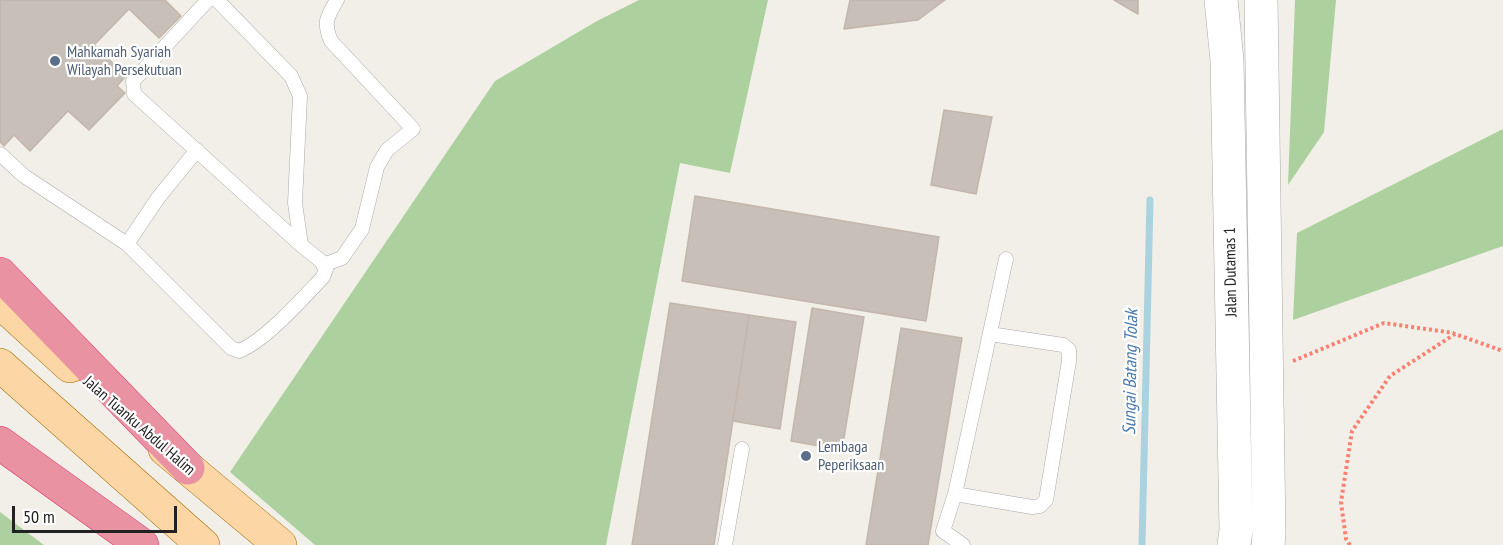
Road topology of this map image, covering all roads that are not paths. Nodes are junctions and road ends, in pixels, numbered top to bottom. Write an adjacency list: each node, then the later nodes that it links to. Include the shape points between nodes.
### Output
1 (208, 0): 6 (lane, via 133,81 132,87 134,94)
2 (217, 0): 9 (lane, via 291,76 300,96 295,203)
3 (337, 0): 11 (lane, via 325,24 331,41 412,129 387,150 377,167 362,229 342,258)
4 (1221, 0): 27 (street, Jalan Dutamas 1, via 1227,60)
5 (1261, 0): 28 (street, Jalan Dutamas 1)
6 (197, 150): 8 (lane); 9 (lane)
7 (0, 154): 8 (lane, via 24,176)
8 (127, 244): 11 (lane, via 231,348 239,351 248,348 286,315 323,277)
9 (301, 245): 11 (lane)
10 (1006, 259): 14 (lane)
11 (323, 265)
12 (0, 274): 18 (highway)
13 (0, 303): 18 (main road, Jalan Tuanku Abdul Halim)
14 (990, 334): 19 (lane); 19 (lane, via 1063,345 1069,350 1046,500 1032,507)
15 (0, 365): 22 (main road)
16 (0, 443): 21 (highway)
17 (742, 450): 24 (lane)
18 (188, 468): 23 (main road, Jalan Tuanku Abdul Halim)
19 (955, 494): 20 (lane)
20 (943, 531): 25 (lane); 26 (lane)
21 (142, 545)
22 (203, 545)
23 (280, 545)
24 (725, 545)
25 (938, 545)
26 (963, 545)
27 (1234, 545)
28 (1268, 545)

